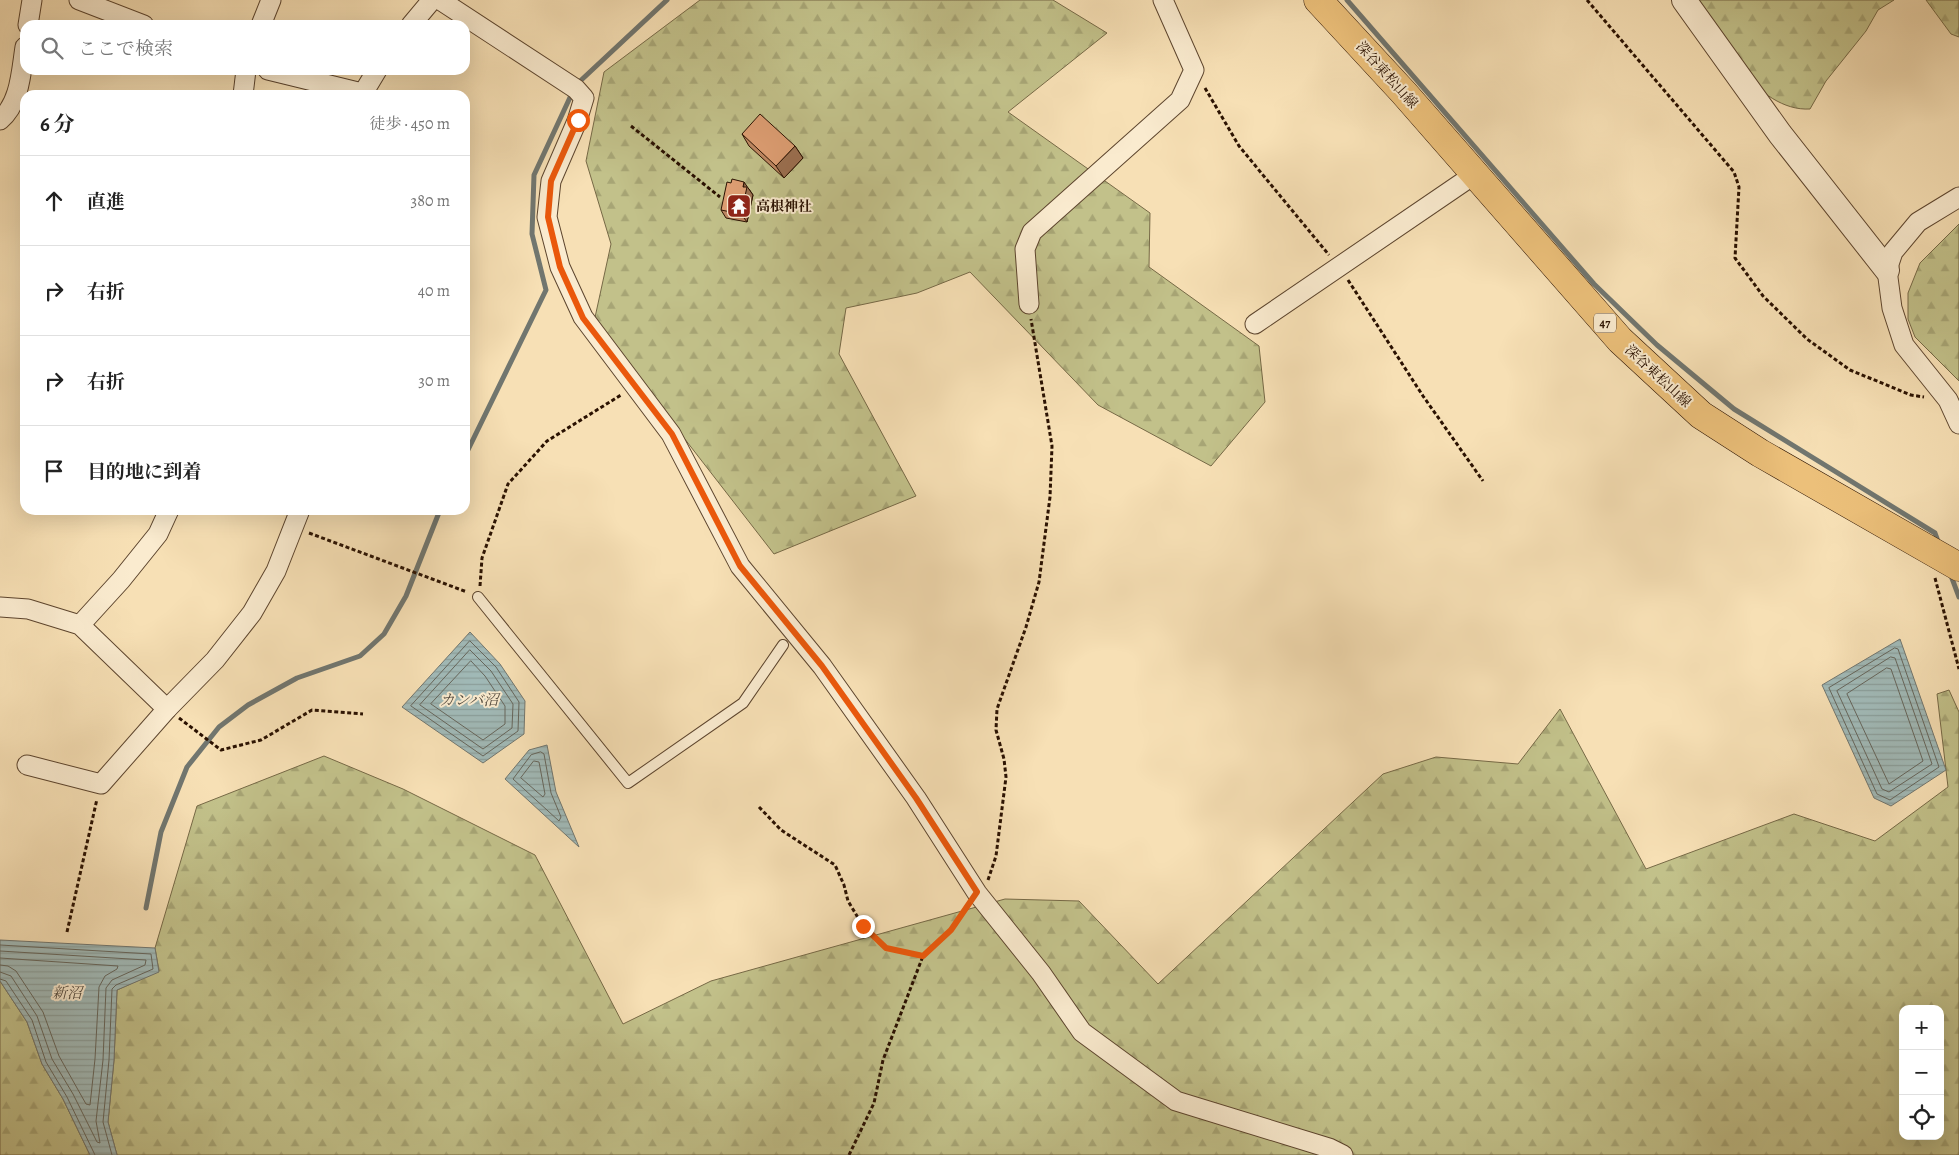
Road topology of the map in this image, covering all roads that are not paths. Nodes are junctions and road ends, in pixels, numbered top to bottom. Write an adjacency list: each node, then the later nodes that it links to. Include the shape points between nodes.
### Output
1 (32, 0): 9 (street)
2 (79, 0): 10 (street)
3 (271, 0): 11 (street)
4 (432, 0): 12 (street)
5 (440, 0): 36 (street, via 584,98 578,120 551,181 548,217 560,267 583,318 672,434 740,566 822,666 916,798 977,892 1041,973 1082,1032 1176,1101)
6 (1163, 0): 24 (street, via 1194,70 1180,100 1032,232 1025,249)
7 (1318, 0): 21 (main road, 深谷東松山線 / 47)
8 (1684, 0): 23 (street, via 1780,134)
9 (29, 20)
10 (131, 20)
11 (264, 20)
12 (414, 20)
13 (21, 75): 20 (street, via 10,112)
14 (245, 75): 17 (street)
15 (288, 75): 18 (street)
16 (375, 75): 19 (street)
17 (244, 90)
18 (346, 90)
19 (365, 90)
20 (0, 120)
21 (1475, 174): 25 (street); 29 (main road, 深谷東松山線 / 47, via 1620,340 1701,415 1760,453)
22 (1959, 197): 23 (street, via 1918,222 1893,252)
23 (1888, 270): 26 (street, via 1892,308 1904,345 1948,400)
24 (1029, 304)
25 (1255, 324)
26 (1959, 424)
27 (167, 515): 32 (street, via 158,534)
28 (297, 519): 34 (street, via 276,571 252,613 215,660)
29 (1959, 567)
30 (478, 597): 33 (lane, via 628,783 743,703)
31 (0, 607): 32 (street, via 28,609)
32 (80, 625): 34 (street)
33 (783, 645)
34 (167, 709): 35 (street, via 101,784)
35 (27, 765)
36 (1343, 1155)

